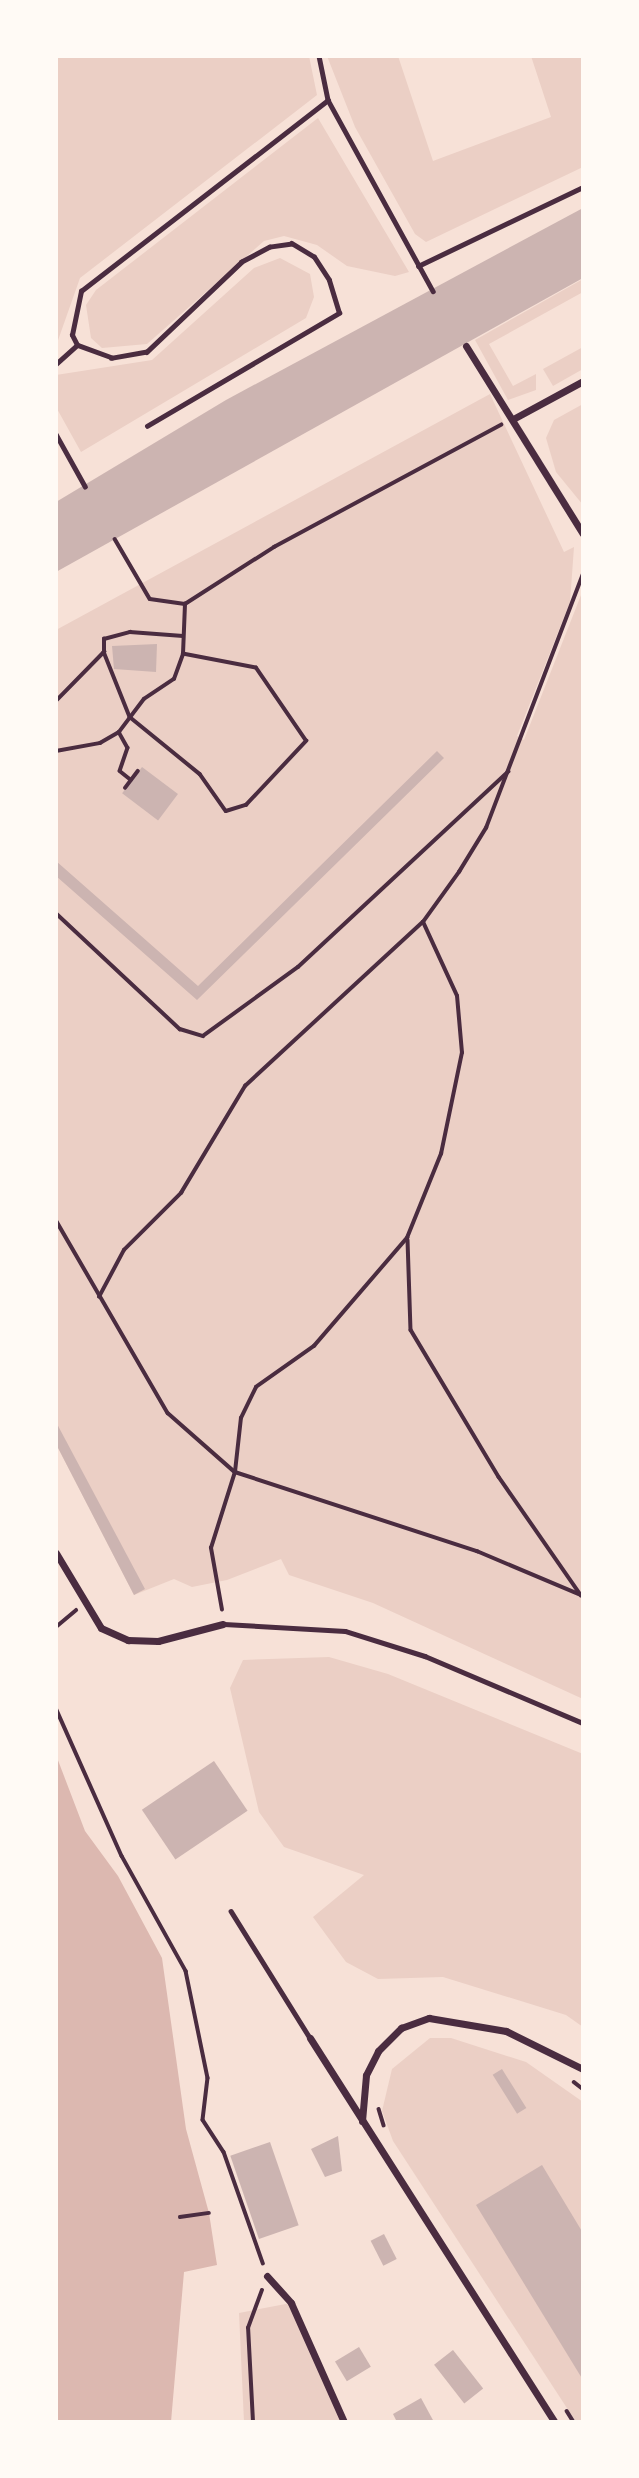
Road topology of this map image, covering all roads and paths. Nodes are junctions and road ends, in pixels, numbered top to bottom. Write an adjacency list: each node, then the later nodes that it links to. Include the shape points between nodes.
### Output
1 (319, 56): 2 (lane)
2 (328, 100): 4 (lane); 6 (lane, via 81,291 72,335)
3 (583, 187): 4 (lane)
4 (418, 266): 5 (lane)
5 (433, 291)
6 (76, 345): 8 (lane); 11 (lane, via 112,358 147,352 243,262 292,244 314,257 339,313)
7 (466, 346): 10 (street)
8 (56, 364)
9 (583, 381): 10 (street)
10 (513, 419): 14 (street); 17 (path, via 274,547)
11 (147, 426)
12 (56, 434): 13 (lane)
13 (85, 486)
14 (583, 534)
15 (115, 538): 17 (path, via 150,599)
16 (583, 574): 25 (path)
17 (184, 604): 18 (path)
18 (183, 636): 19 (path, via 130,632 104,639); 20 (path)
19 (104, 652): 21 (path); 22 (path)
20 (183, 654): 22 (path, via 174,679); 22 (path, via 256,668 306,741 246,805 226,811 200,774)
21 (56, 701)
22 (130, 717): 23 (path)
23 (119, 732): 24 (path, via 100,743); 27 (path, via 128,748 120,771)
24 (56, 751)
25 (509, 770): 29 (path, via 298,967 203,1035 180,1029); 30 (path, via 486,828)
26 (138, 771): 27 (path)
27 (131, 780): 28 (path)
28 (125, 788)
29 (56, 913)
30 (423, 922): 32 (path, via 457,996 462,1053 441,1154); 33 (path, via 245,1086 181,1193 124,1250)
31 (56, 1220): 33 (path)
32 (407, 1238): 34 (path, via 314,1346 256,1387 241,1418); 36 (path, via 411,1330 499,1477)
33 (99, 1297): 34 (path, via 167,1413)
34 (235, 1472): 36 (path, via 477,1551); 38 (path, via 211,1548)
35 (56, 1553): 37 (street)
36 (582, 1595)
37 (83, 1604): 38 (street, via 101,1628 128,1640 158,1641); 39 (path)
38 (223, 1624): 41 (lane, via 345,1631 425,1656)
39 (56, 1627)
40 (56, 1708): 52 (path, via 122,1856 187,1971 208,2078 202,2120 223,2152)
41 (583, 1723)
42 (231, 1911): 43 (lane)
43 (310, 2038): 48 (street)
44 (583, 2069): 48 (street, via 551,2050 459,2018 429,2018 401,2028 378,2051 366,2075)
45 (564, 2075): 46 (path)
46 (583, 2089)
47 (378, 2099): 49 (path)
48 (361, 2122): 56 (street)
49 (390, 2135)
50 (209, 2213): 51 (path)
51 (180, 2217)
52 (267, 2276): 54 (path, via 248,2328); 55 (street, via 291,2303)
53 (562, 2403): 57 (path)
54 (253, 2422)
55 (344, 2422)
56 (555, 2422)
57 (574, 2422)

